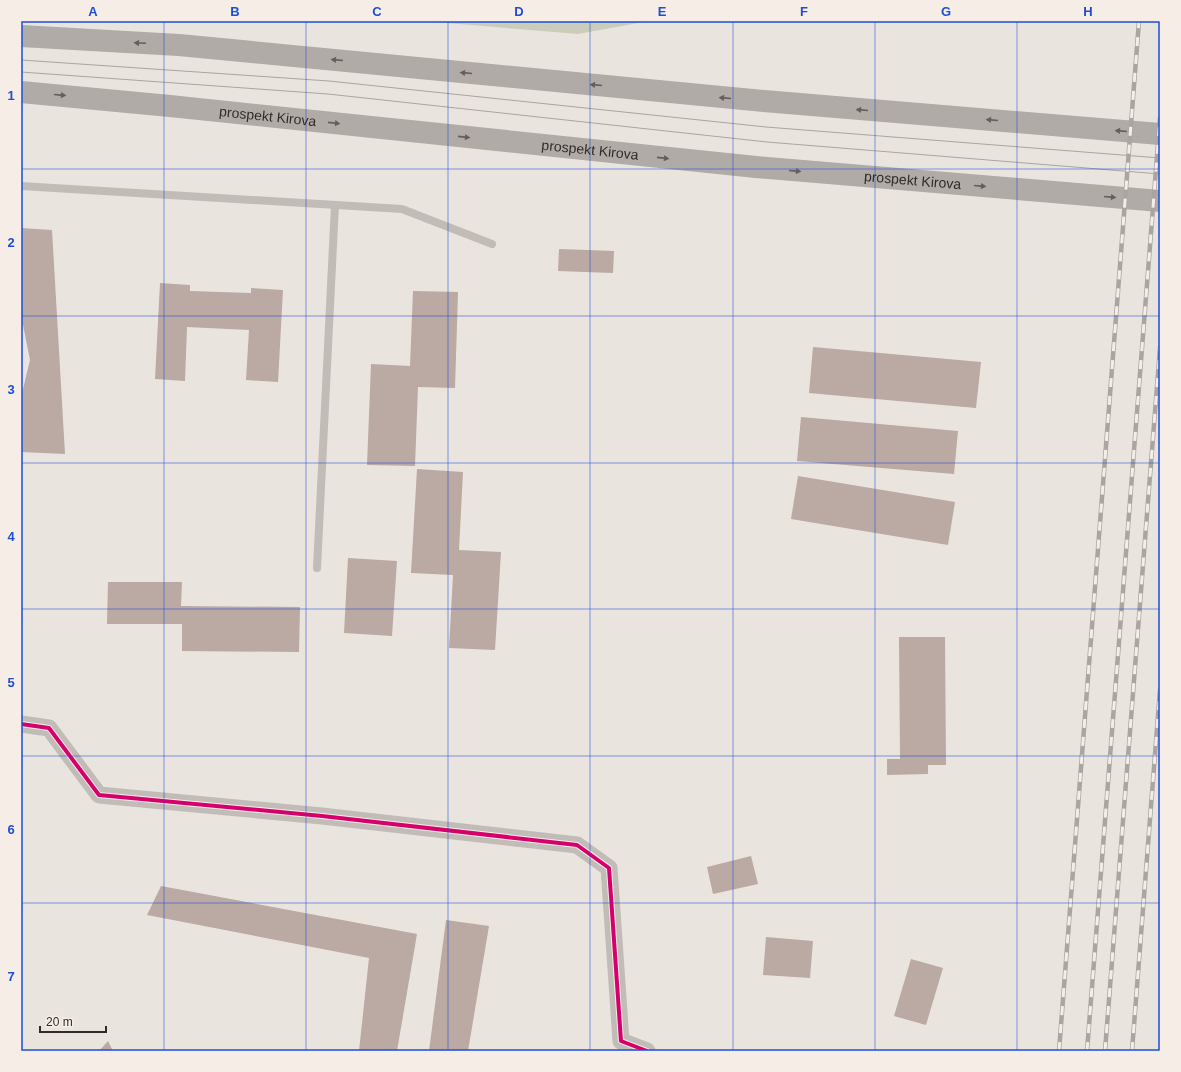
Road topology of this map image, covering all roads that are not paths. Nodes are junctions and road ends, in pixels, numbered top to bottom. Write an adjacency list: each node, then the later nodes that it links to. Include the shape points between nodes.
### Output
1 (21, 36): 3 (main road, one-way to 1, via 764,102 179,45)
2 (21, 92): 5 (main road, prospekt Kirova, one-way to 5, via 756,168)
3 (1160, 134)
4 (21, 186): 6 (lane)
5 (1160, 201)
6 (334, 205): 7 (lane, via 402,209); 8 (lane)
7 (492, 244)
8 (317, 568)
9 (21, 724): 10 (street, via 48,728 99,795 322,816 577,845 609,868 621,1041)
10 (647, 1051)

